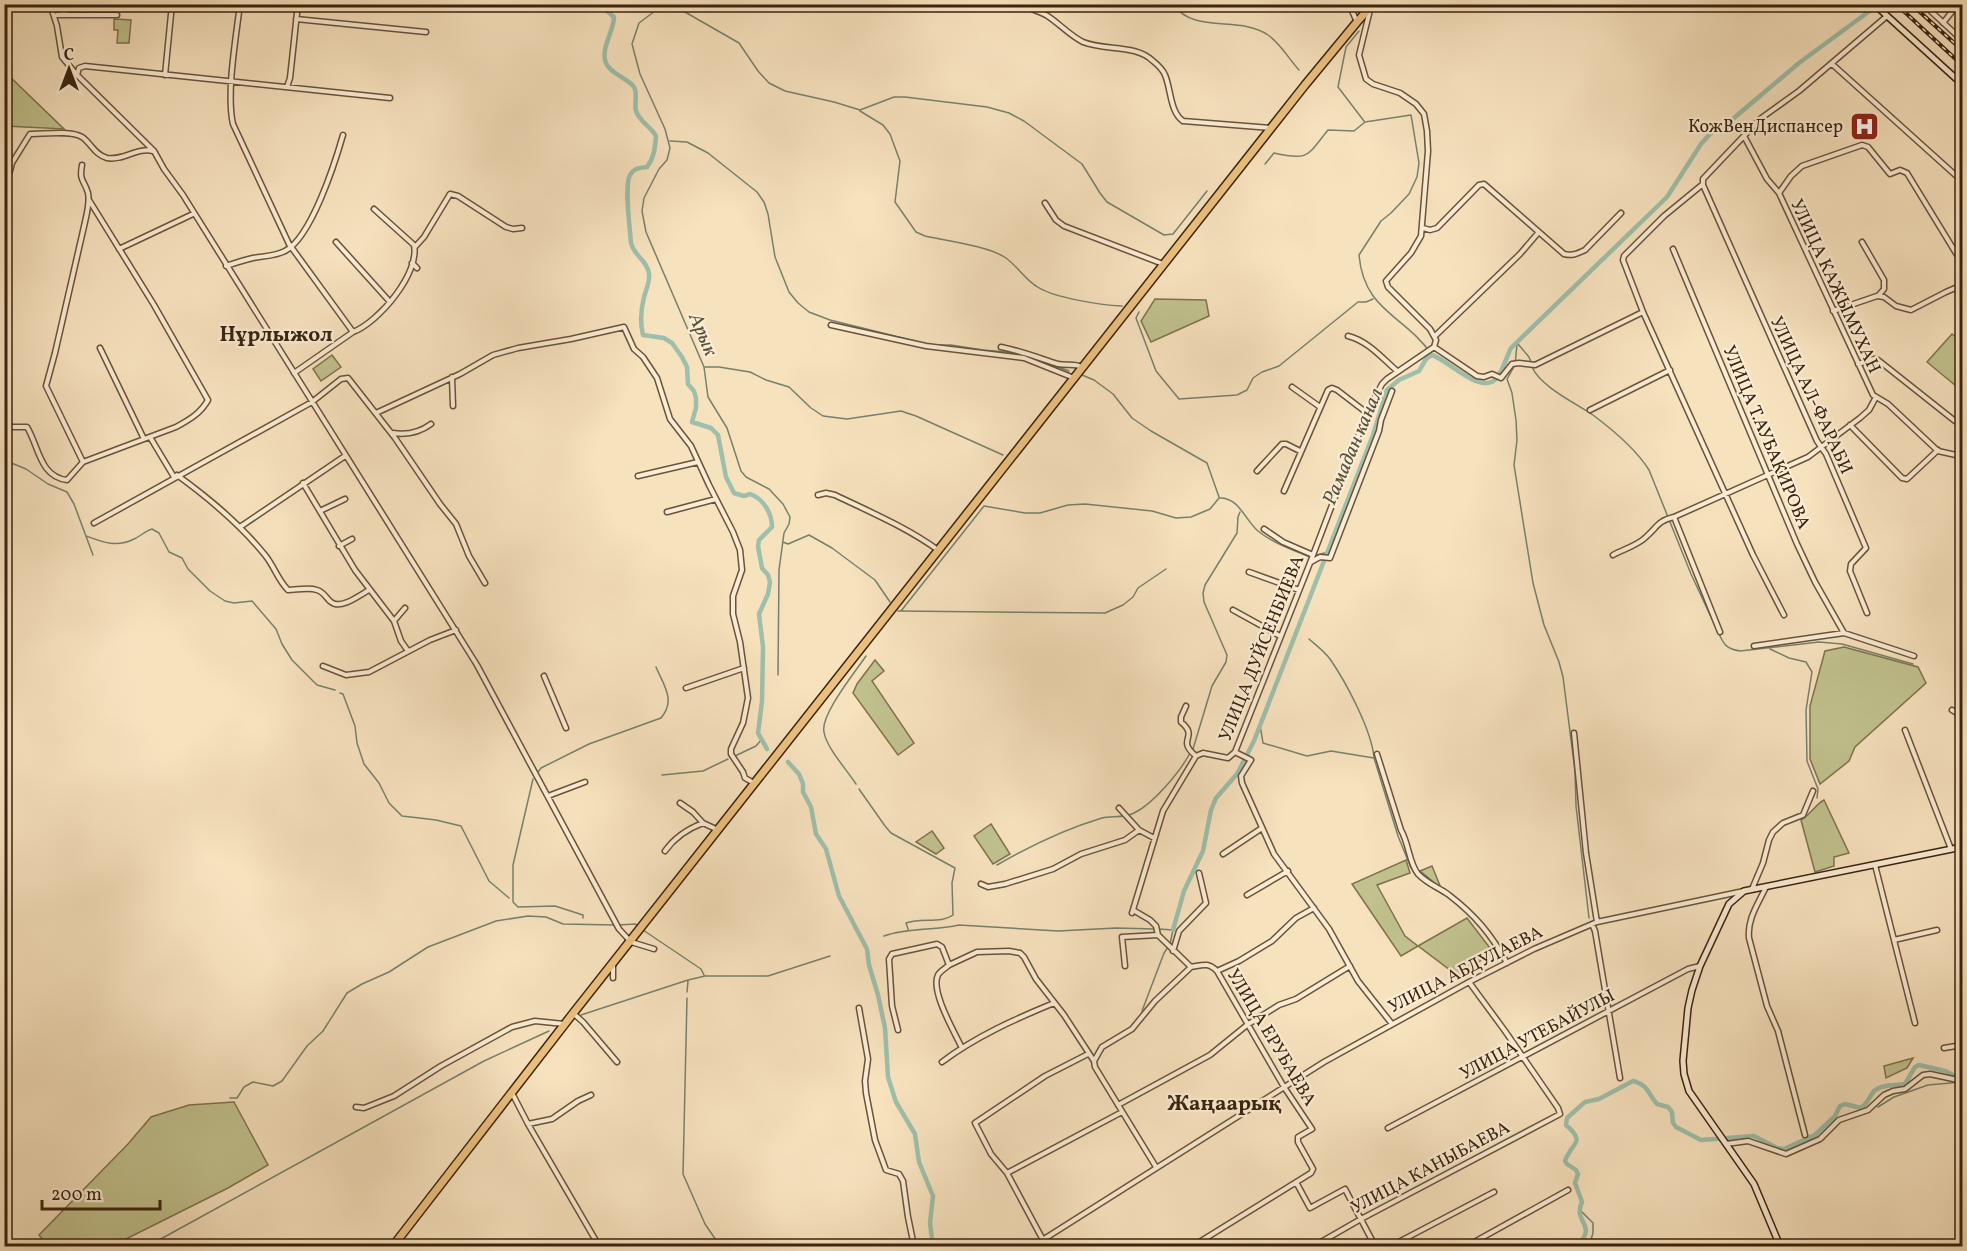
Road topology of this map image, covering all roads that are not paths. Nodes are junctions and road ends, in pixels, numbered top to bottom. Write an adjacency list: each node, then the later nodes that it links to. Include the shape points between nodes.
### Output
1 (50, 4): 12 (street)
2 (80, 4): 12 (street)
3 (172, 4): 22 (street)
4 (240, 4): 23 (street)
5 (298, 4): 15 (street)
6 (1020, 4): 27 (street, via 1044,14 1084,42 1150,58 1165,75 1175,111 1183,121)
7 (1350, 4): 16 (street)
8 (1874, 4): 14 (main road)
9 (1923, 4): 17 (street)
10 (1958, 4): 17 (street)
11 (1372, 6): 16 (highway); 42 (street, via 1359,56 1366,79 1400,93 1424,114 1428,152)
12 (55, 15): 13 (street); 21 (street, via 61,55)
13 (117, 15)
14 (1887, 15): 20 (street); 24 (main road)
15 (296, 19): 18 (street); 25 (street)
16 (1357, 22): 27 (highway)
17 (1943, 22): 19 (street)
18 (426, 32)
19 (1962, 40)
20 (1832, 64): 29 (street, via 1760,119); 32 (street)
21 (77, 75): 22 (street, via 82,66); 30 (street)
22 (165, 75): 23 (street)
23 (232, 82): 25 (street); 46 (street, via 232,124)
24 (1962, 84)
25 (287, 87): 26 (street)
26 (390, 98)
27 (1272, 128): 52 (highway)
28 (343, 135): 46 (street, via 317,207)
29 (1744, 136): 33 (street, via 1703,178); 34 (street, УЛИЦА КАЖЫМУХАН)
30 (154, 151): 35 (street, via 140,150 111,158 102,156 74,134 30,134 12,163); 40 (street)
31 (82, 165): 36 (street, via 81,177)
32 (1962, 181)
33 (1702, 184): 59 (street, via 1624,256); 90 (street, УЛИЦА АЛ-ФАРАБИ)
34 (1779, 193): 50 (street, УЛИЦА КАЖЫМУХАН, via 1802,166 1862,145 1868,147 1890,174 1900,170 1907,173); 58 (street, УЛИЦА КАЖЫМУХАН)
35 (4, 194)
36 (89, 200): 48 (street); 95 (street, via 46,386)
37 (1045, 203): 52 (street, via 1064,226)
38 (374, 209): 47 (street)
39 (1621, 213): 43 (street, via 1577,254 1564,254)
40 (194, 214): 48 (street); 53 (street)
41 (522, 228): 47 (street, via 506,227 450,194)
42 (1423, 228): 43 (street, via 1437,228 1484,184); 63 (street, via 1411,252 1386,281)
43 (1538, 233): 63 (street)
44 (336, 242): 57 (street)
45 (1862, 242): 56 (street, via 1884,280 1884,289)
46 (291, 247): 53 (street); 61 (street)
47 (415, 247): 51 (street)
48 (119, 249): 88 (street, via 208,400 186,421)
49 (1672, 249): 98 (street, УЛИЦА Т.АУБАКИРОВА)
50 (1962, 263)
51 (412, 264): 54 (street); 57 (street)
52 (1164, 264): 68 (highway)
53 (226, 266): 71 (street)
54 (417, 268)
55 (1962, 285): 56 (street, via 1911,310)
56 (1877, 296): 58 (street)
57 (390, 302): 61 (street, via 373,320)
58 (1833, 311): 67 (street, УЛИЦА КАЖЫМУХАН)
59 (1643, 312): 65 (street, via 1535,365 1512,364 1501,378 1492,374 1477,376); 69 (street)
60 (831, 325): 73 (street, via 926,346 1024,358)
61 (353, 332): 71 (street)
62 (1348, 336): 70 (street, via 1374,350)
63 (1435, 337): 65 (street)
64 (1001, 347): 68 (street, via 1062,365)
65 (1434, 347): 70 (street, УЛИЦА ДУЙСЕНБИЕВА)
66 (100, 348): 89 (street)
67 (1858, 364): 76 (street, УЛИЦА КАЖЫМУХАН); 83 (street, via 1878,360 1955,421)
68 (1083, 367): 73 (highway)
69 (1671, 370): 80 (street); 103 (street)
70 (1397, 371): 82 (street, УЛИЦА ДУЙСЕНБИЕВА, via 1382,384)
71 (294, 373): 77 (street)
72 (452, 377): 78 (street); 81 (street); 96 (street, via 508,350 624,327 634,349 657,378 670,419)
73 (1074, 378): 115 (highway)
74 (1292, 387): 79 (street)
75 (1392, 391): 118 (street, via 1330,558)
76 (1876, 397): 85 (street, via 1869,410); 91 (street, УЛИЦА КАЖЫМУХАН)
77 (312, 402): 81 (street, via 341,379 348,378); 93 (street); 99 (street)
78 (453, 406)
79 (1320, 407): 82 (street, via 1332,388); 92 (street)
80 (1590, 410)
81 (376, 413): 87 (street)
82 (1367, 413): 116 (street, УЛИЦА ДУЙСЕНБИЕВА)
83 (1962, 416)
84 (431, 424): 87 (street, via 420,432)
85 (1850, 424): 90 (street); 91 (street, via 1902,478 1907,479)
86 (12, 427): 95 (street, via 29,429 53,476 69,479)
87 (392, 433): 120 (street, via 456,524)
88 (150, 437): 89 (street); 99 (street)
89 (144, 439): 95 (street)
90 (1820, 447): 98 (street, via 1808,457); 125 (street, УЛИЦА АЛ-ФАРАБИ, via 1866,548 1851,564 1850,571)
91 (1938, 450): 94 (street)
92 (1300, 451): 97 (street, via 1282,444); 102 (street)
93 (345, 456): 101 (street); 128 (street)
94 (1962, 459)
95 (83, 462)
96 (698, 462): 100 (street); 106 (street)
97 (1257, 471)
98 (1768, 475): 103 (street); 130 (street, УЛИЦА Т.АУБАКИРОВА, via 1815,582)
99 (175, 476): 110 (street); 111 (street, via 213,501)
100 (638, 476)
101 (303, 483): 107 (street); 111 (street)
102 (1284, 491)
103 (1725, 494): 109 (street); 126 (street)
104 (818, 495): 115 (street, via 835,495 912,532)
105 (345, 499): 107 (street)
106 (716, 499): 108 (street); 136 (street, via 740,550 742,570 733,597 733,614)
107 (320, 512): 114 (street)
108 (667, 512)
109 (1674, 517): 117 (street, via 1664,519 1647,537); 129 (street)
110 (94, 523)
111 (240, 527): 121 (street, via 288,590 318,590 332,603 339,604)
112 (1264, 529): 116 (street)
113 (352, 539): 114 (street)
114 (339, 546): 121 (street)
115 (939, 550): 149 (highway)
116 (1313, 555): 118 (street, УЛИЦА ДУЙСЕНБИЕВА)
117 (1613, 555)
118 (1310, 562): 122 (street, УЛИЦА ДУЙСЕНБИЕВА)
119 (1249, 572): 122 (street)
120 (485, 583)
121 (369, 590): 127 (street)
122 (1299, 590): 131 (street, УЛИЦА ДУЙСЕНБИЕВА)
123 (405, 608): 127 (street)
124 (1233, 610): 131 (street)
125 (1867, 614)
126 (1784, 615)
127 (394, 621): 133 (street)
128 (456, 630): 133 (street); 151 (street)
129 (1720, 632)
130 (1844, 633): 132 (street); 134 (street)
131 (1280, 636): 145 (street, УЛИЦА ДУЙСЕНБИЕВА)
132 (1754, 646)
133 (408, 651): 135 (street, via 378,668 350,675)
134 (1914, 656)
135 (323, 666)
136 (744, 668): 138 (street); 149 (street, via 748,698 731,754 745,778)
137 (544, 676): 142 (street)
138 (686, 688)
139 (1186, 706): 147 (street, via 1180,717 1190,732 1188,749)
140 (1952, 710): 141 (street)
141 (1962, 716)
142 (566, 728)
143 (1905, 730): 160 (street)
144 (1574, 733): 173 (street)
145 (1235, 752): 147 (street, УЛИЦА ДУЙСЕНБИЕВА, via 1228,758 1203,753); 155 (street, via 1251,760 1242,783)
146 (1377, 754): 180 (street, via 1417,872 1478,920)
147 (1196, 756): 158 (street, УЛИЦА ДУЙСЕНБИЕВА, via 1163,812)
148 (585, 782): 151 (street)
149 (755, 783): 156 (highway)
150 (1813, 791): 169 (street, via 1803,815 1773,832)
151 (548, 796): 177 (street, via 619,929)
152 (680, 803): 154 (street)
153 (1119, 808): 157 (street)
154 (704, 823): 156 (street); 161 (street, via 682,833)
155 (1262, 828): 162 (street); 165 (street)
156 (718, 830): 177 (highway)
157 (1139, 830): 158 (street); 167 (street, via 1125,840 1081,854 1053,869 1005,884)
158 (1154, 838): 175 (street, УЛИЦА ДУЙСЕНБИЕВА, via 1133,912 1150,920)
159 (1961, 847): 160 (main road, УЛИЦА АБДУЛАЕВА); 163 (street)
160 (1951, 849): 164 (main road, УЛИЦА АБДУЛАЕВА)
161 (665, 851)
162 (1223, 854)
163 (1962, 862)
164 (1875, 865): 168 (main road, УЛИЦА АБДУЛАЕВА); 176 (street)
165 (1288, 872): 171 (street); 172 (street)
166 (1199, 873): 179 (street, via 1206,903 1179,931)
167 (981, 884)
168 (1766, 886): 169 (main road, УЛИЦА АБДУЛАЕВА); 219 (street, via 1750,918 1749,938)
169 (1752, 889): 170 (main road, УЛИЦА АБДУЛАЕВА)
170 (1744, 891): 173 (street, УЛИЦА АБДУЛАЕВА); 185 (main road, via 1729,904)
171 (1247, 895)
172 (1314, 908): 184 (street); 187 (street, via 1296,918 1272,941)
173 (1595, 923): 180 (street, УЛИЦА АБДУЛАЕВА); 192 (street)
174 (1938, 930): 176 (street)
175 (1158, 935): 179 (street); 183 (street, via 1122,937)
176 (1894, 940): 196 (street)
177 (631, 942): 178 (street); 181 (highway)
178 (654, 949)
179 (1173, 951): 186 (street)
180 (1507, 963): 189 (street, УЛИЦА АБДУЛАЕВА)
181 (613, 964): 188 (street); 193 (highway)
182 (949, 965): 190 (street, via 977,952 1020,953); 200 (street, via 937,944 892,954 892,1006); 202 (street, via 937,980 940,1004)
183 (1125, 966)
184 (1350, 966): 198 (street); 199 (street)
185 (1700, 966): 192 (street, УЛИЦА УТЕБАЙУЛЫ); 220 (main road, via 1688,1008 1683,1074 1689,1091)
186 (1191, 967): 187 (street, УЛИЦА ЕРУБАЕВА, via 1211,965); 206 (street, via 1132,1029 1102,1047)
187 (1217, 971): 199 (street, УЛИЦА ЕРУБАЕВА)
188 (613, 978)
189 (1469, 982): 198 (street, УЛИЦА АБДУЛАЕВА); 205 (street)
190 (1054, 1003): 202 (street); 204 (street)
191 (859, 1008): 231 (street, via 868,1059 865,1084 875,1140 886,1170 902,1177)
192 (1609, 1010): 205 (street, УЛИЦА УТЕБАЙУЛЫ); 210 (street)
193 (573, 1013): 194 (street); 197 (highway)
194 (583, 1022): 195 (street); 207 (street)
195 (590, 1022)
196 (1915, 1023)
197 (565, 1024): 212 (highway); 215 (street, via 535,1022 512,1026 394,1096 364,1108)
198 (1392, 1024): 211 (street, УЛИЦА АБДУЛАЕВА)
199 (1247, 1025): 211 (street, УЛИЦА ЕРУБАЕВА); 214 (street, via 1210,1054)
200 (898, 1030)
201 (1962, 1045): 203 (street)
202 (962, 1048): 208 (street)
203 (1944, 1048)
204 (1089, 1054): 206 (street); 222 (street, via 1044,1076 975,1123 991,1154)
205 (1523, 1057): 218 (street, УЛИЦА УТЕБАЙУЛЫ); 226 (street, УЛИЦА КАНЫБАЕВА, via 1560,1114)
206 (1094, 1061): 214 (street)
207 (617, 1062)
208 (942, 1062)
209 (1962, 1077): 220 (street, via 1958,1080 1923,1075 1905,1089 1884,1095 1868,1110 1839,1120 1820,1139 1786,1154 1748,1141)
210 (1620, 1078)
211 (1284, 1087): 221 (street, УЛИЦА АБДУЛАЕВА); 223 (street, УЛИЦА ЕРУБАЕВА, via 1312,1129 1298,1137 1298,1142 1313,1169)
212 (512, 1093): 217 (street); 229 (highway)
213 (591, 1095): 217 (street, via 552,1119)
214 (1118, 1105): 216 (street)
215 (356, 1107)
216 (1122, 1112): 221 (street); 222 (street)
217 (528, 1124): 230 (street)
218 (1388, 1128)
219 (1805, 1135)
220 (1724, 1140): 238 (main road, via 1754,1184)
221 (1156, 1167): 227 (street, УЛИЦА АБДУЛАЕВА)
222 (1007, 1173): 227 (street)
223 (1296, 1182): 226 (street, via 1310,1208 1344,1189); 228 (street, УЛИЦА ЕРУБАЕВА)
224 (1568, 1190): 237 (street)
225 (1494, 1192): 236 (street)
226 (1360, 1219): 234 (street, УЛИЦА КАНЫБАЕВА); 235 (street)
227 (1043, 1240): 232 (street, УЛИЦА АБДУЛАЕВА)
228 (1201, 1244): 233 (street, УЛИЦА ЕРУБАЕВА)
229 (393, 1246)
230 (599, 1246)
231 (914, 1246)
232 (1033, 1246)
233 (1192, 1246)
234 (1314, 1246)
235 (1375, 1246)
236 (1391, 1246)
237 (1467, 1246)
238 (1780, 1246)

